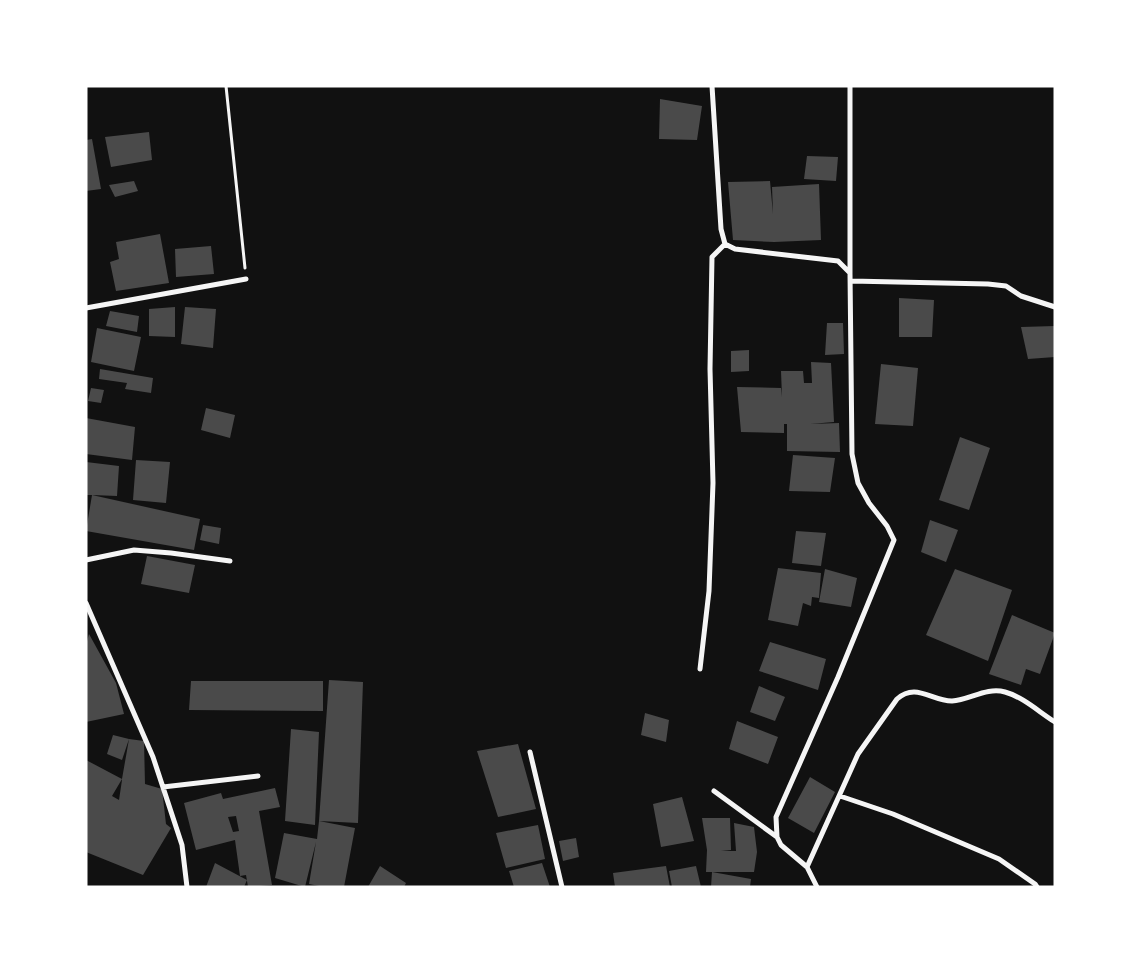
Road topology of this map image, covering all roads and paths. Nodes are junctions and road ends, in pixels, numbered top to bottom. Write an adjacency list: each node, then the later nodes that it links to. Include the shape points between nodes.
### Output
1 (226, 86): 6 (path)
2 (712, 86): 4 (street, via 721,229)
3 (850, 86): 5 (street)
4 (725, 244): 5 (street, via 735,249 838,261); 13 (street, via 712,257 713,483 709,591)
5 (850, 273): 7 (street)
6 (246, 279): 9 (street)
7 (851, 281): 8 (street, via 1006,286 1021,296); 20 (street, via 852,454 858,483 894,540 838,678 776,817)
8 (1055, 307)
9 (86, 308)
10 (86, 560): 11 (street, via 134,550)
11 (230, 561)
12 (86, 603): 17 (street)
13 (700, 669)
14 (1055, 722): 19 (street, via 1005,692 985,692 950,701 910,691 897,699 858,754)
15 (530, 752): 23 (street)
16 (258, 776): 17 (street)
17 (163, 787): 22 (street, via 182,845)
18 (714, 791): 20 (street)
19 (840, 796): 21 (street); 25 (street, via 893,814 999,859)
20 (777, 837): 21 (street, via 781,846)
21 (807, 868): 24 (street)
22 (187, 887)
23 (562, 887)
24 (817, 887)
25 (1037, 887)

